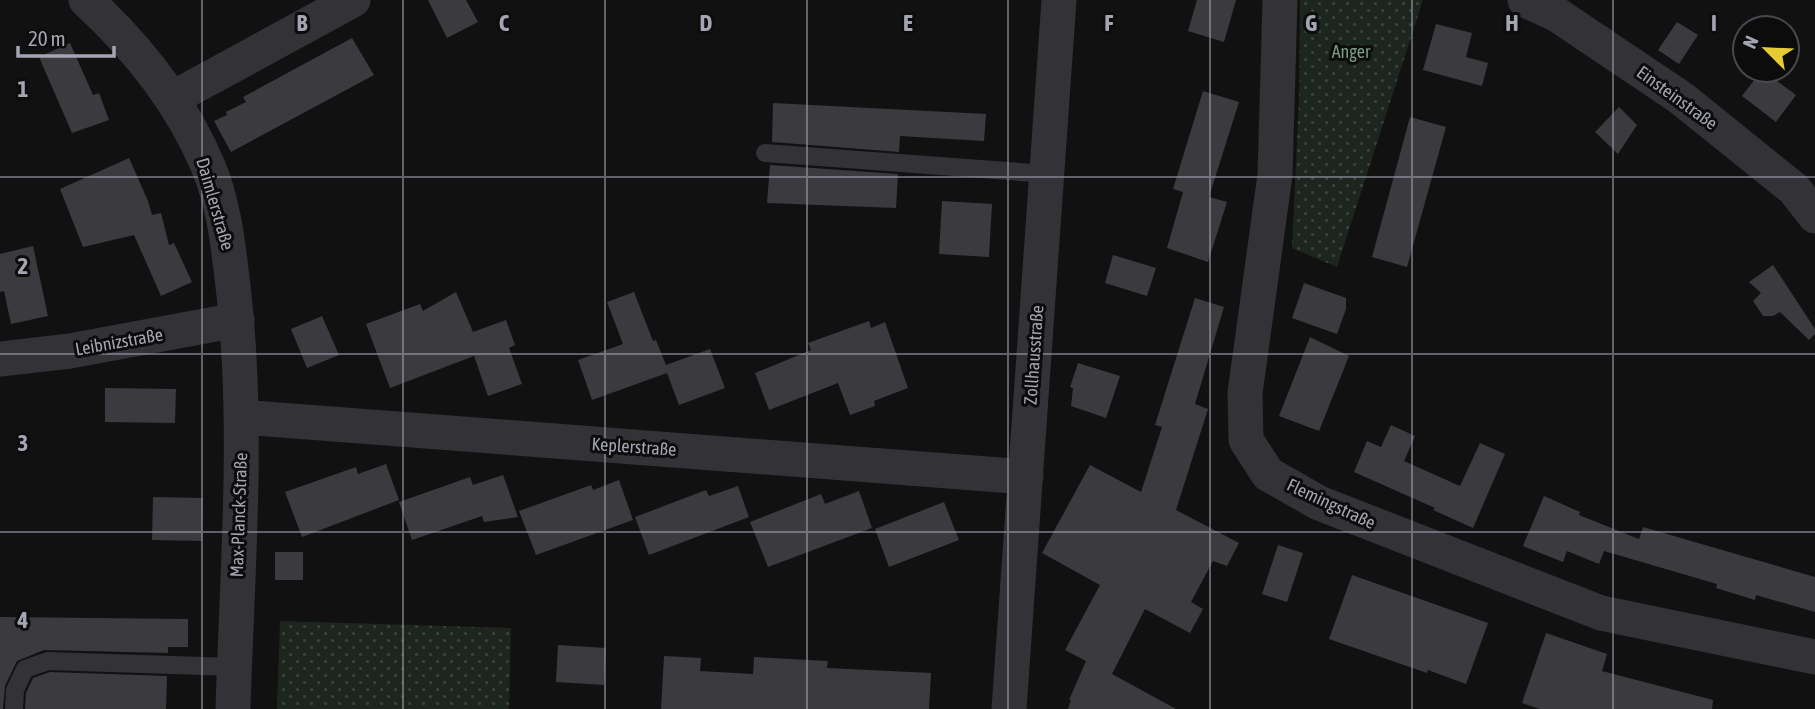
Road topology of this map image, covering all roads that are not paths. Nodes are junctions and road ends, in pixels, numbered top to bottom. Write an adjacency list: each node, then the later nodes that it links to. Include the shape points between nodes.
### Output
1 (86, 0): 6 (street, Daimlerstraße)
2 (353, 0): 6 (street)
3 (1059, 0): 8 (street, Zollhausstraße)
4 (1280, 0): 14 (street, Flemingstraße, via 1275,175 1245,393 1246,440 1268,474 1319,503 1601,613)
5 (1525, 0): 9 (street, Einsteinstraße, via 1556,14 1681,98 1794,189)
6 (173, 98): 10 (street, Daimlerstraße, via 208,166 228,236)
7 (765, 153): 8 (lane)
8 (1047, 174): 13 (street, Zollhausstraße)
9 (1815, 216)
10 (237, 320): 11 (street, Leibnizstraße); 12 (street, Max-Planck-Straße)
11 (0, 359)
12 (241, 417): 13 (street, Keplerstraße); 15 (street, Max-Planck-Straße)
13 (1026, 477): 18 (street, Zollhausstraße)
14 (1815, 657)
15 (234, 667): 16 (lane, via 48,661 25,668 15,690); 17 (street, Max-Planck-Straße)
16 (14, 709)
17 (233, 709)
18 (1009, 709)

